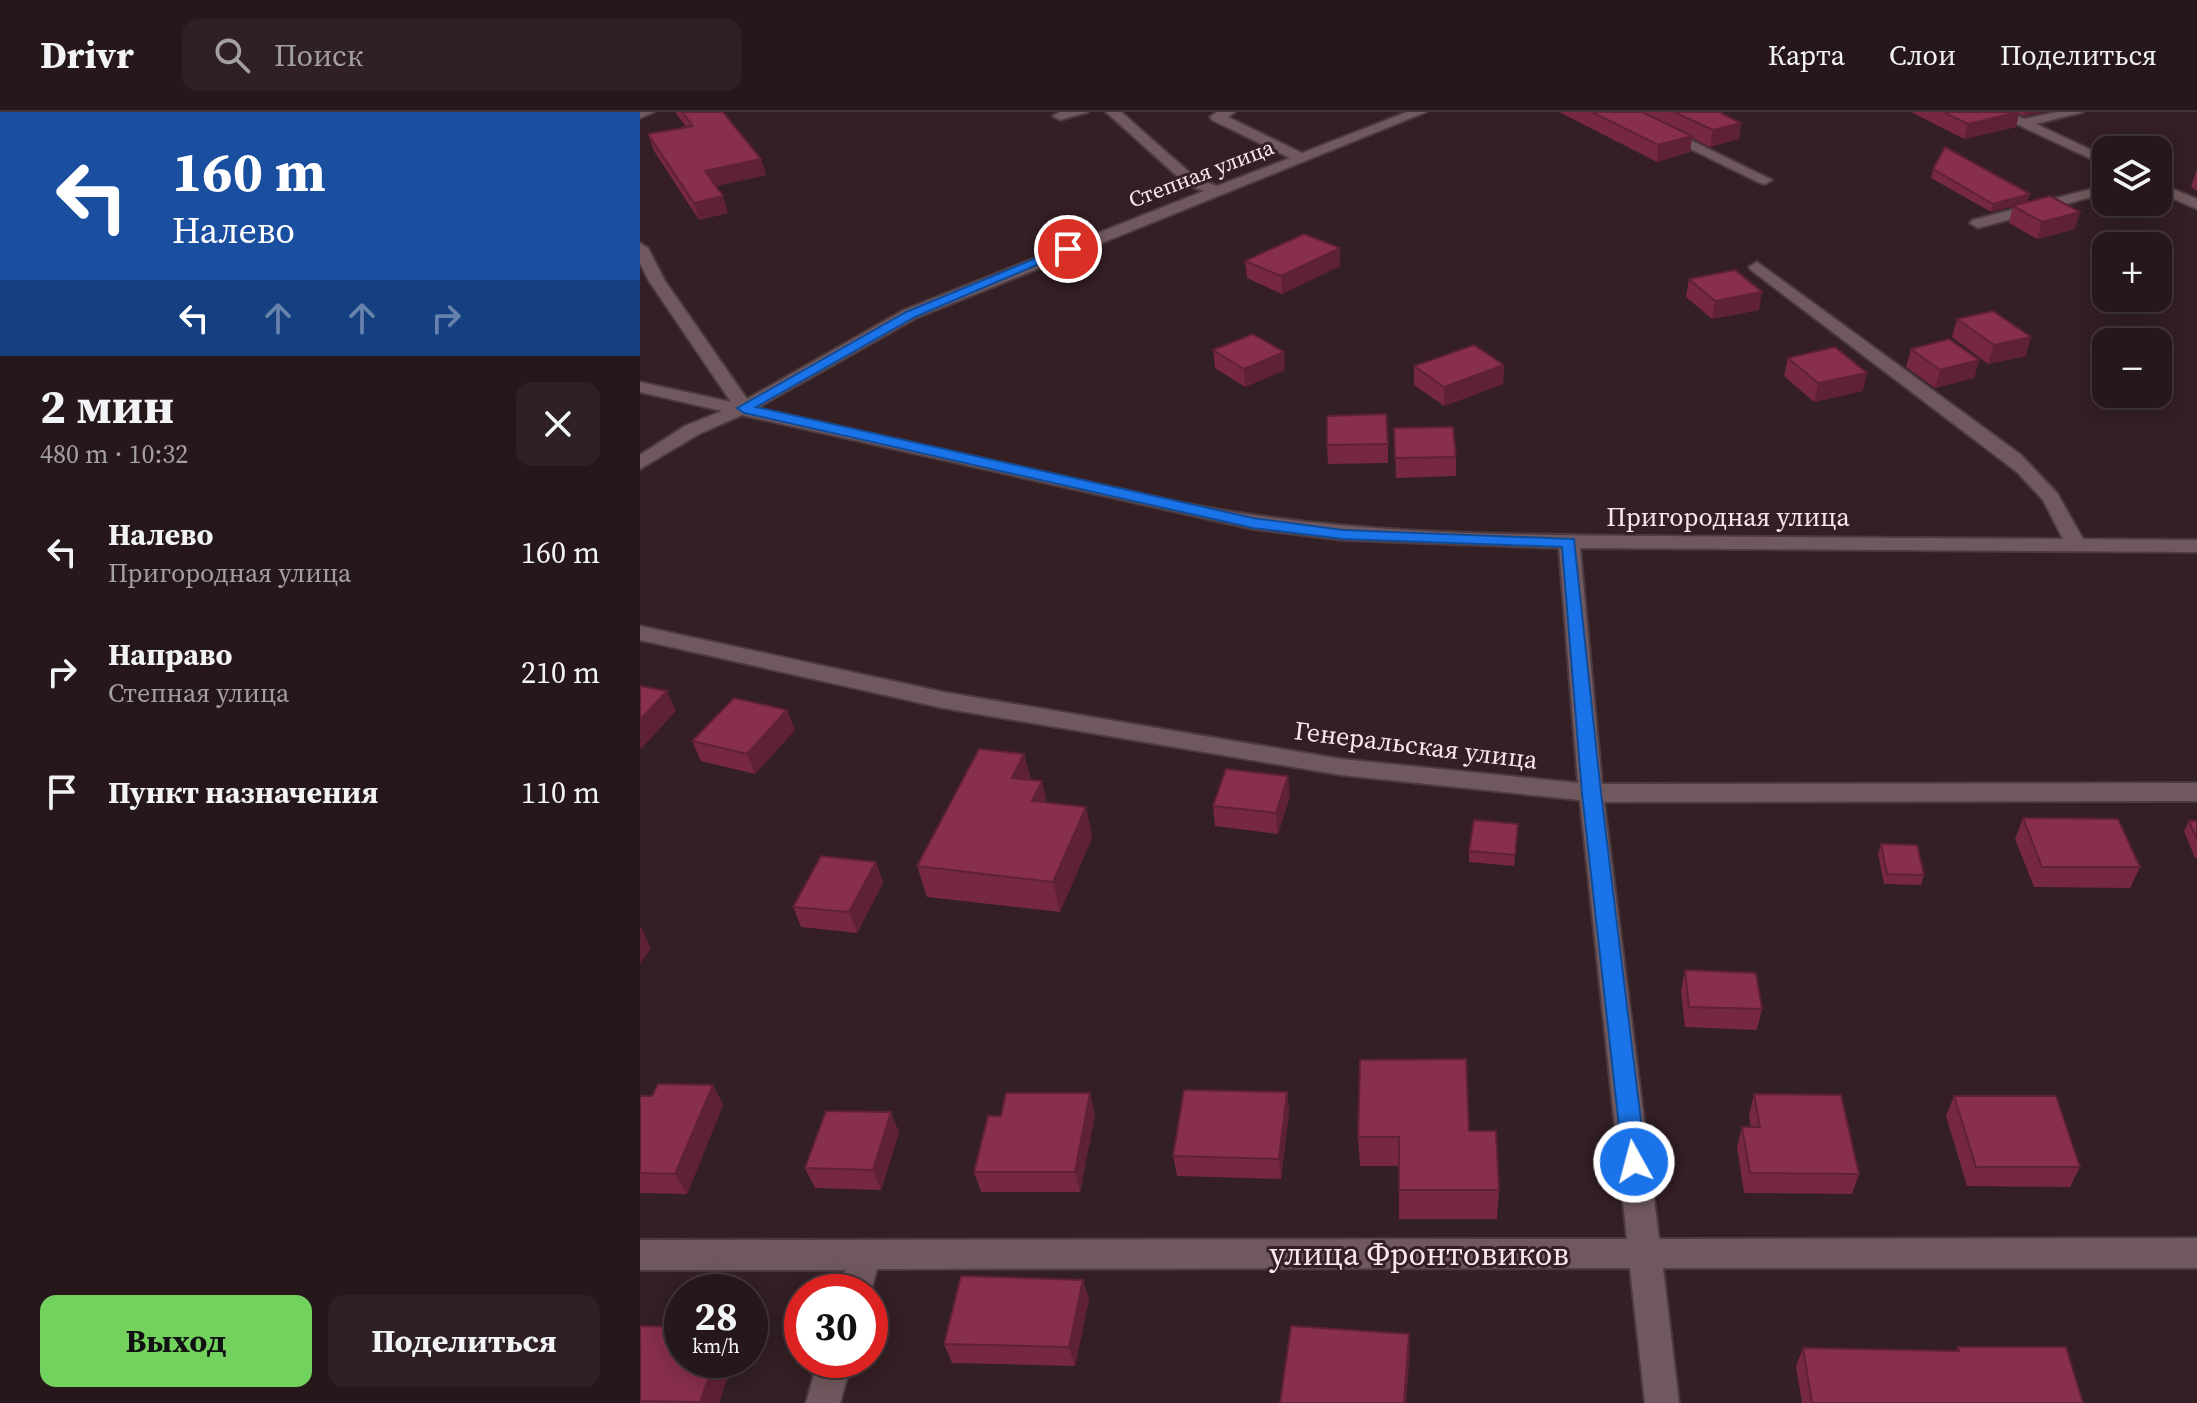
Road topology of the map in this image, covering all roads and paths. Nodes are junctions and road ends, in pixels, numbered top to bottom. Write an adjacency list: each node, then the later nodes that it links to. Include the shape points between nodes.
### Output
1 (647, 112): 9 (street)
2 (1081, 112): 10 (street)
3 (1113, 112): 15 (street, via 1192,182)
4 (1228, 112): 13 (street, via 1217,117)
5 (1419, 112): 13 (street, Степная улица)
6 (1622, 112): 14 (street)
7 (1998, 112): 11 (street)
8 (2076, 112): 11 (street)
9 (640, 114)
10 (1060, 116)
11 (2024, 123): 12 (street)
12 (2092, 155)
13 (1302, 158): 15 (street, Степная улица)
14 (1765, 180)
15 (1217, 191): 25 (street, Степная улица, via 923,308)
16 (2092, 193): 19 (street)
17 (2172, 193): 18 (street)
18 (2197, 205)
19 (1978, 223)
20 (640, 248): 22 (street)
21 (1757, 267): 28 (street, via 2044,485)
22 (657, 281): 23 (street); 25 (street)
23 (640, 289)
24 (640, 387): 25 (street, Пригородная улица)
25 (744, 408): 26 (street, Степная улица, via 692,430); 27 (street, Пригородная улица, via 1253,523 1343,534)
26 (640, 463)
27 (1569, 542): 28 (street, Пригородная улица); 32 (street)
28 (2075, 545): 29 (street, Пригородная улица)
29 (2197, 546)
30 (640, 633): 32 (street, Генеральская улица, via 974,705 1341,767)
31 (2197, 792): 32 (street, Генеральская улица)
32 (1591, 793): 34 (street)
33 (2197, 1253): 34 (street, улица Фронтовиков)
34 (1645, 1254): 36 (street, улица Фронтовиков); 40 (street)
35 (640, 1255): 36 (street, улица Фронтовиков)
36 (865, 1255): 37 (street)
37 (860, 1274)
38 (830, 1378): 39 (street)
39 (823, 1403)
40 (1662, 1403)

